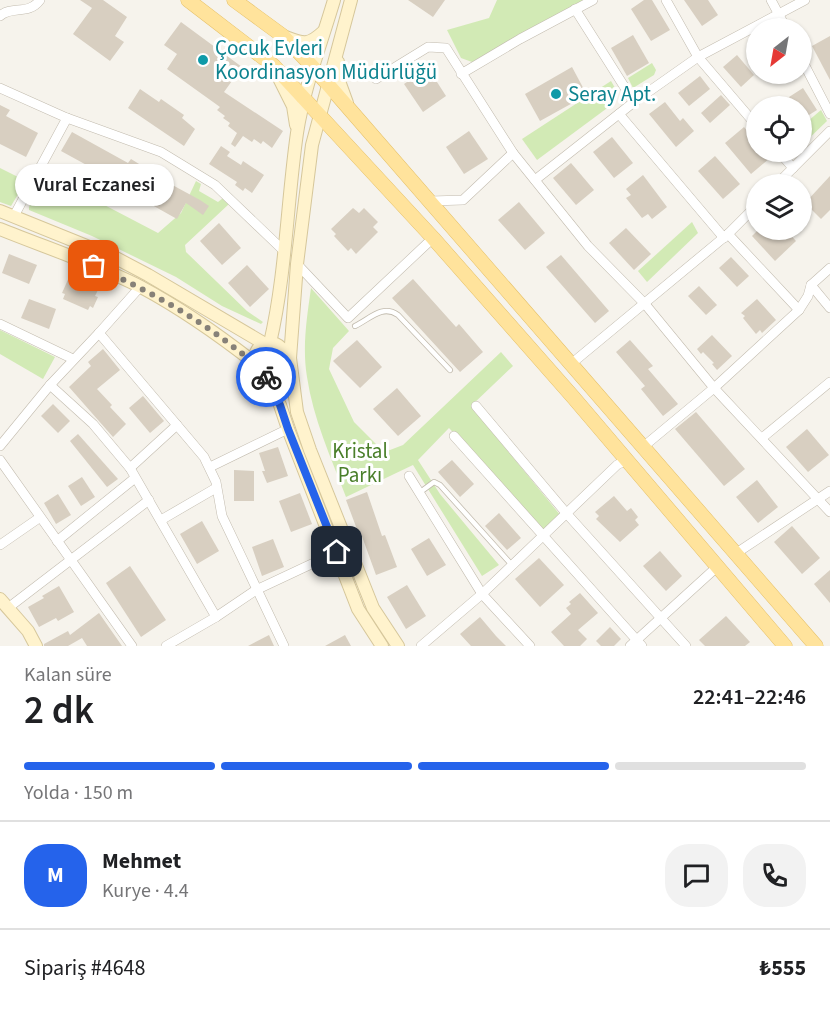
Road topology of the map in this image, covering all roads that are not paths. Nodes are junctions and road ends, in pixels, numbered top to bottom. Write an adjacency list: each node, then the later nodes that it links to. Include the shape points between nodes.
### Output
1 (40, 0): 12 (street, via 28,10)
2 (188, 0): 18 (main road)
3 (234, 0): 15 (main road)
4 (334, 0): 14 (street)
5 (351, 0): 16 (street)
6 (593, 0): 10 (street)
7 (666, 0): 17 (street)
8 (771, 0): 11 (street)
9 (805, 0): 11 (street)
10 (575, 9): 20 (street); 26 (street)
11 (778, 14): 13 (street); 17 (street)
12 (0, 16)
13 (780, 18)
14 (324, 31): 15 (street, via 307,43); 19 (street)
15 (283, 36): 19 (main road)
16 (338, 48): 23 (street); 28 (street, via 339,81)
17 (698, 57): 26 (street); 27 (street)
18 (267, 61): 25 (main road); 34 (street, via 291,100)
19 (312, 66): 23 (main road); 25 (street)
20 (461, 74): 21 (street, via 446,48 428,47); 37 (street)
21 (376, 79)
22 (812, 79): 30 (street)
23 (328, 84): 28 (main road); 31 (street)
24 (0, 88): 32 (street)
25 (305, 100): 31 (main road); 34 (street)
26 (634, 102): 29 (street)
27 (746, 113)
28 (355, 114): 42 (main road)
29 (619, 114): 41 (street); 47 (street)
30 (830, 114)
31 (319, 116): 35 (main road); 36 (street)
32 (67, 118): 44 (street); 49 (street, via 161,152 215,184)
33 (830, 131): 39 (street)
34 (297, 132): 49 (street)
35 (337, 136): 36 (street, via 323,134); 48 (main road)
36 (312, 145): 50 (street)
37 (513, 153): 41 (street); 42 (street, via 463,200)
38 (788, 162): 39 (street)
39 (793, 168): 40 (street)
40 (787, 174)
41 (535, 180): 54 (street, via 588,246)
42 (431, 201): 64 (main road)
43 (0, 211): 44 (street)
44 (14, 216): 61 (street, via 114,257)
45 (746, 216): 47 (street)
46 (0, 229): 53 (street)
47 (726, 236): 54 (street); 56 (street)
48 (433, 238): 57 (street); 78 (main road)
49 (285, 252): 61 (street, via 278,307)
50 (297, 264): 57 (street); 62 (street)
51 (830, 268): 52 (street)
52 (811, 285): 55 (street); 56 (street)
53 (140, 287): 60 (street); 65 (street, via 176,306)
54 (645, 304): 64 (street); 69 (street)
55 (830, 308)
56 (799, 310): 69 (street)
57 (348, 318): 59 (street)
58 (0, 324): 63 (street)
59 (355, 326): 66 (lane, via 391,310)
60 (99, 333): 63 (street); 71 (street)
61 (267, 344): 62 (street); 65 (street, via 255,354)
62 (287, 351): 65 (street, via 280,369 272,373); 111 (street, via 297,412 310,450 373,608)
63 (73, 359): 68 (street)
64 (571, 364): 76 (main road)
65 (260, 368): 72 (street)
66 (450, 370)
67 (830, 382): 74 (street)
68 (50, 385): 75 (street); 80 (street, via 93,424)
69 (714, 388): 74 (street); 76 (street)
70 (476, 406): 89 (street)
71 (177, 425): 79 (street); 80 (street)
72 (288, 429): 79 (street); 95 (street)
73 (454, 436): 92 (street)
74 (762, 438): 86 (street)
75 (0, 446)
76 (643, 447): 96 (main road)
77 (0, 460): 90 (street)
78 (626, 460): 89 (street); 99 (main road)
79 (210, 467): 83 (street)
80 (130, 468): 82 (street)
81 (409, 476): 85 (street)
82 (135, 478): 87 (street); 93 (street)
83 (216, 488): 91 (street); 100 (street, via 222,516)
84 (830, 491): 86 (street)
85 (419, 493): 98 (lane, via 434,482 440,485); 101 (street)
86 (819, 499): 88 (street); 96 (street)
87 (148, 500): 91 (street); 97 (street)
88 (830, 512)
89 (567, 514): 92 (street); 104 (street)
90 (39, 518): 93 (street); 94 (street)
91 (161, 519): 103 (street)
92 (543, 536): 98 (street); 105 (street)
93 (57, 541): 97 (street)
94 (0, 545)
95 (337, 552): 100 (street); 110 (street, via 361,615)
96 (735, 554): 116 (main road)
97 (72, 559): 102 (street); 107 (street)
98 (512, 565): 101 (street)
99 (718, 566): 104 (street); 115 (main road)
100 (256, 591): 103 (street); 109 (street)
101 (482, 594): 112 (street); 113 (street)
102 (4, 604): 106 (street)
103 (216, 617): 108 (street)
104 (661, 618): 105 (street); 114 (street)
105 (636, 644)
106 (36, 646)
107 (132, 646)
108 (166, 646)
109 (284, 646)
110 (382, 646)
111 (398, 646)
112 (421, 646)
113 (530, 646)
114 (686, 646)
115 (785, 646)
116 (816, 646)

